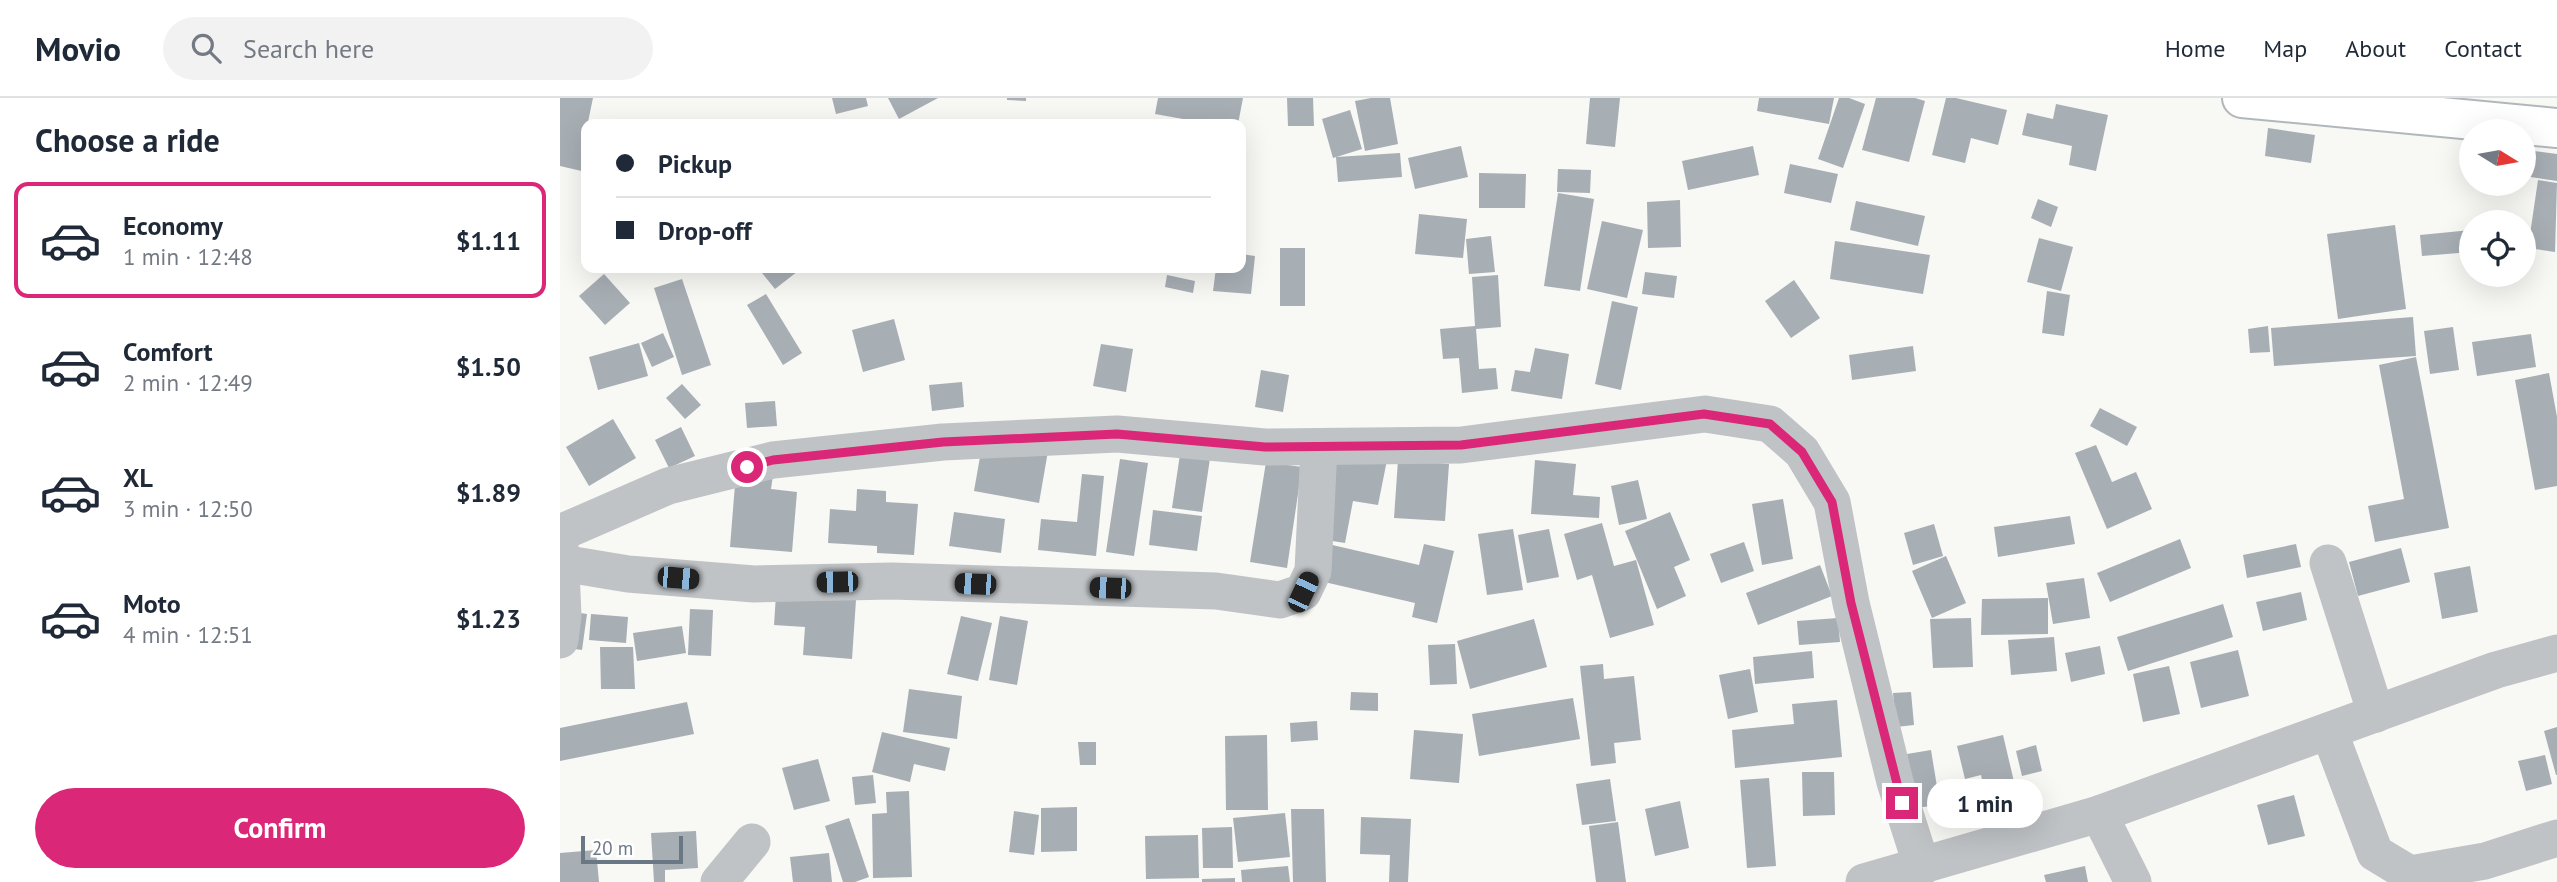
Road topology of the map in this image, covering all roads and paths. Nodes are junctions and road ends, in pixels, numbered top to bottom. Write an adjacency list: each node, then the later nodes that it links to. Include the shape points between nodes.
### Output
1 (2242, 98): 2 (main road)
2 (2557, 128)
3 (1319, 447): 4 (street, via 1117,434 943,442 773,460 668,486); 4 (street, via 1313,571 1303,592 1280,600 1216,591 892,581 754,584 628,574); 13 (street, via 1461,445 1704,414 1770,424 1802,452 1832,502 1863,654)
4 (561, 548): 6 (street, via 564,616)
5 (2328, 563): 8 (street)
6 (560, 640)
7 (2557, 653): 8 (street)
8 (2375, 714): 9 (street)
9 (2329, 731): 10 (street); 11 (street, via 2375,853 2410,874 2485,861)
10 (2099, 814): 13 (street); 16 (street)
11 (2557, 838)
12 (752, 842): 14 (street)
13 (1922, 867): 15 (street)
14 (719, 882)
15 (1864, 882)
16 (2133, 882)

